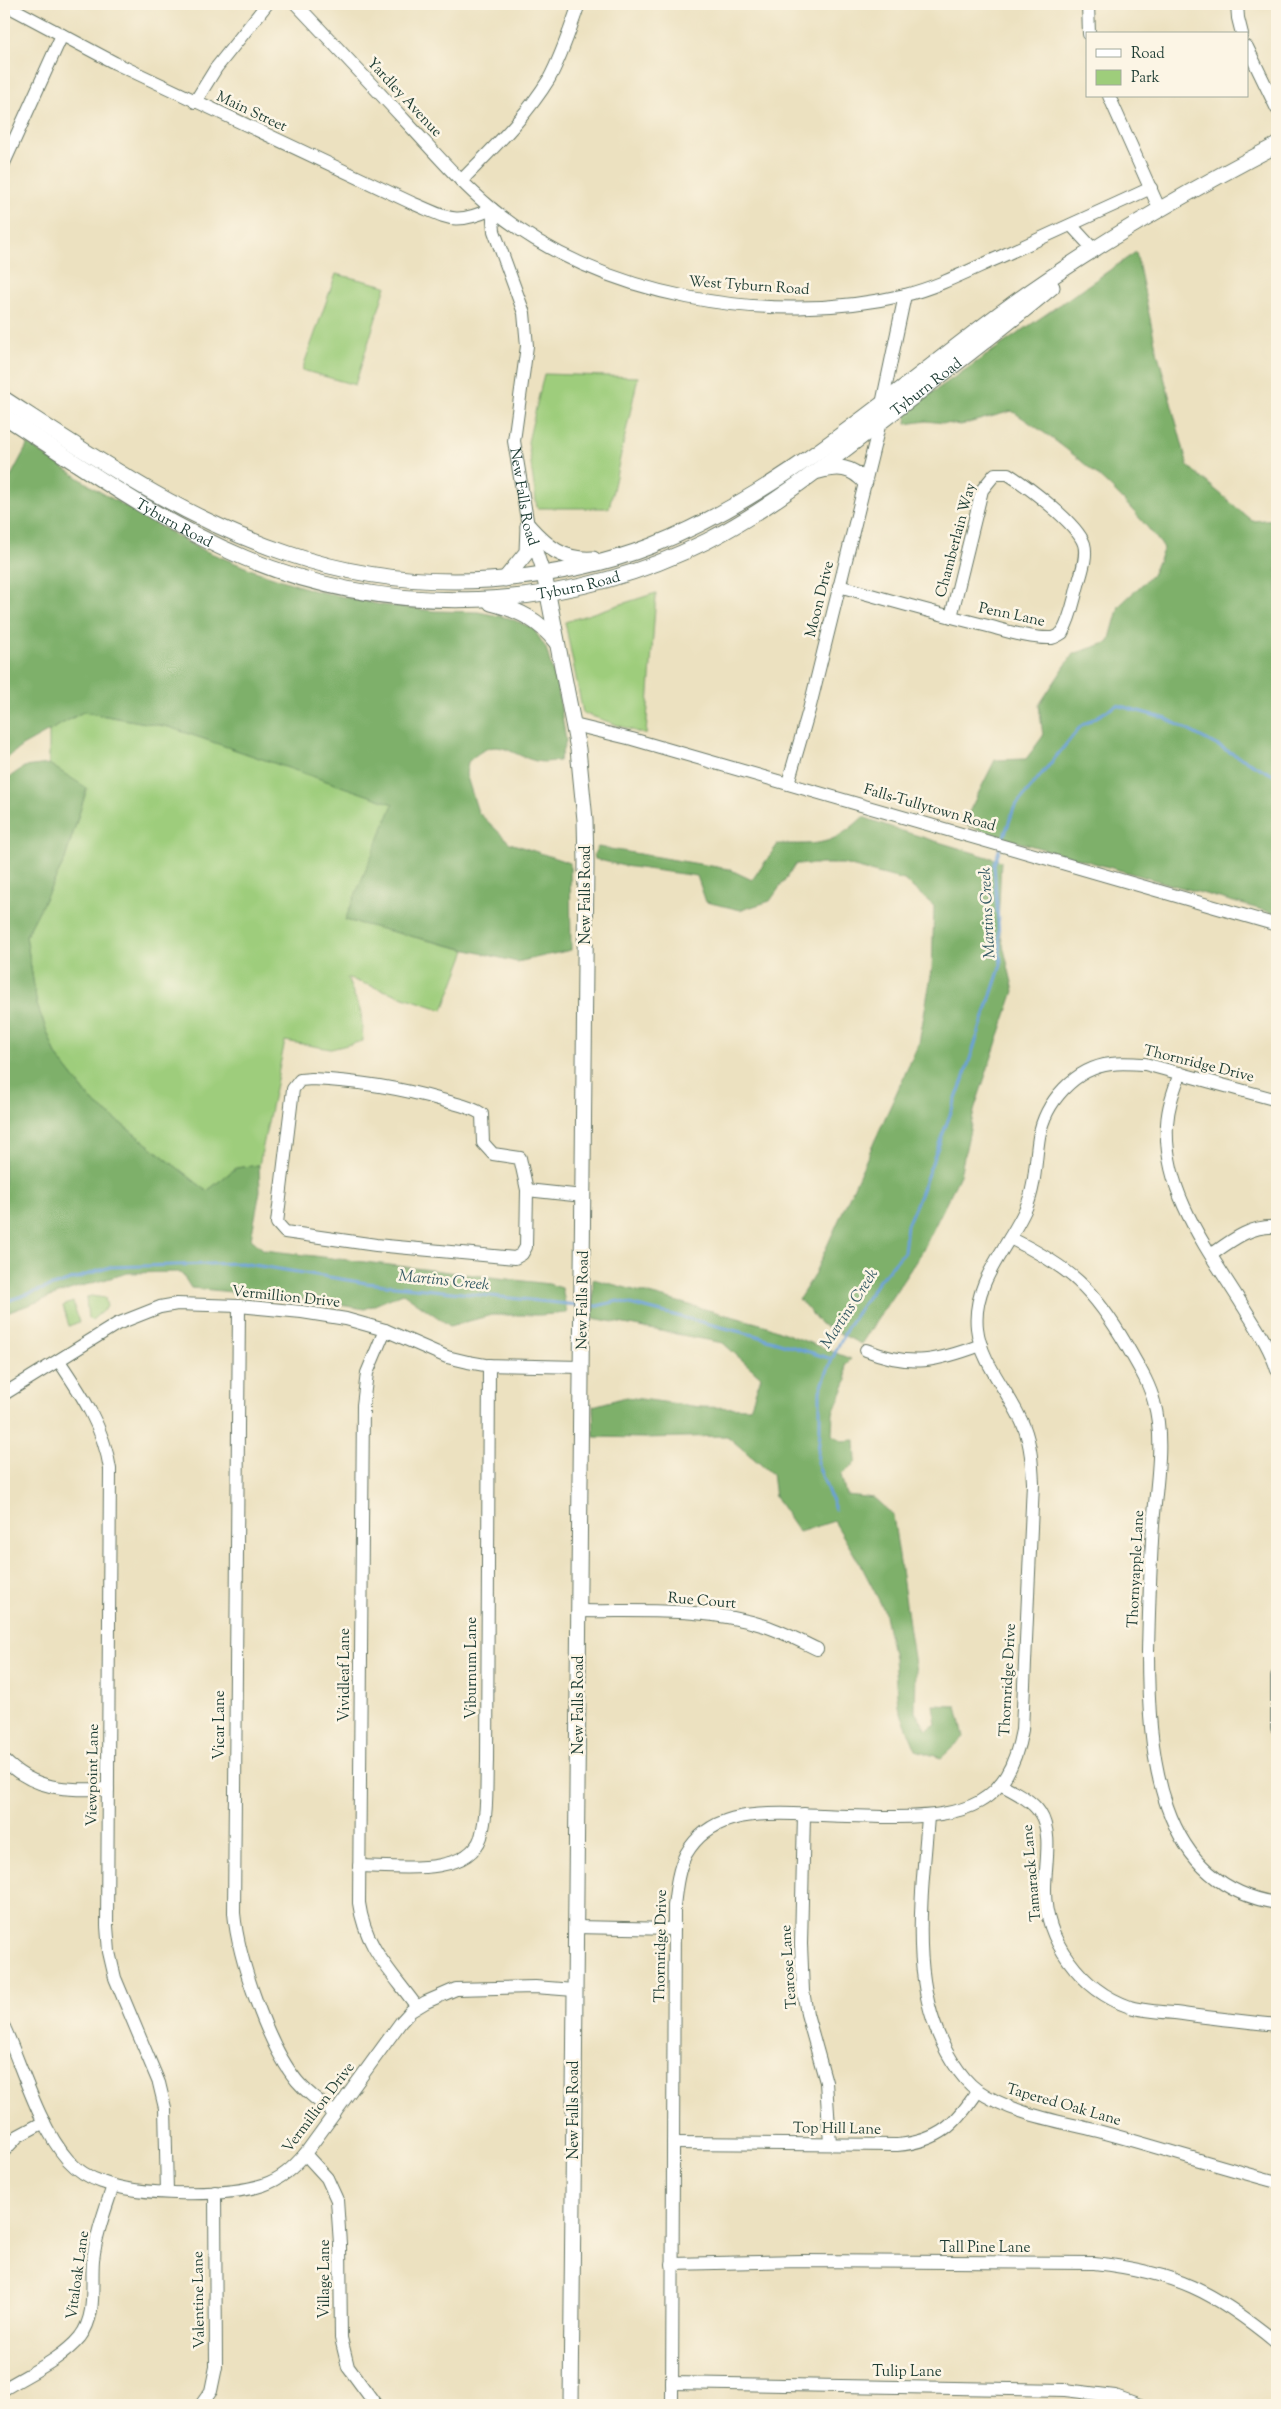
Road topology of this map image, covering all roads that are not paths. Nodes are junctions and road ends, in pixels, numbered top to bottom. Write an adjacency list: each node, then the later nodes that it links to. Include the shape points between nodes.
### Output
1 (4, 4): 9 (street, Main Street)
2 (266, 4): 12 (street, via 216,68)
3 (296, 4): 16 (street, Yardley Avenue)
4 (579, 4): 16 (street, via 561,54 539,93 517,122)
5 (1088, 4): 7 (street)
6 (1238, 4): 8 (street)
7 (1089, 32)
8 (1242, 32)
9 (62, 35): 12 (street, Main Street); 15 (street)
10 (1248, 49): 13 (street)
11 (1110, 98): 17 (street)
12 (195, 102): 19 (street, Main Street, via 384,191 452,219 470,218)
13 (1277, 109)
14 (1277, 145): 18 (main road, Tyburn Road)
15 (4, 163)
16 (461, 181): 19 (street, Yardley Avenue)
17 (1150, 188): 18 (street); 20 (street, West Tyburn Road)
18 (1159, 208): 21 (main road, Tyburn Road)
19 (492, 209): 22 (street, West Tyburn Road, via 561,256 622,281 680,296 777,307 819,307); 30 (street, New Falls Road, via 494,231 524,313 527,346 514,441)
20 (1071, 225): 21 (street); 22 (street, West Tyburn Road)
21 (1094, 250): 24 (main road, Tyburn Road, via 998,314); 26 (main road, Tyburn Road, via 1014,319)
22 (905, 295): 24 (street)
23 (4, 399): 33 (main road, Tyburn Road, via 143,487 222,527 290,555 381,576 454,581)
24 (882, 404): 31 (main road, Tyburn Road, via 823,448 722,512 684,532)
25 (4, 416): 36 (main road, Tyburn Road, via 156,512 219,547 261,564 310,580 378,594)
26 (880, 422): 27 (main road, Tyburn Road); 29 (street, Moon Drive)
27 (815, 472): 29 (main road, via 847,468); 35 (main road, Tyburn Road, via 733,527 679,554 599,582)
28 (995, 474): 37 (street, Chamberlain Way, via 982,490); 37 (street, Penn Lane, via 1008,474 1020,481 1079,535 1085,550 1071,611 1062,633 1053,638)
29 (865, 482): 34 (street, Moon Drive)
30 (528, 526): 31 (main road, via 561,555 586,559); 32 (street, New Falls Road); 33 (main road, via 527,552)
31 (619, 556): 32 (main road, Tyburn Road)
32 (544, 574): 33 (main road, Tyburn Road); 35 (main road, New Falls Road)
33 (505, 579)
34 (839, 586): 37 (street, Penn Lane); 40 (street, Moon Drive)
35 (549, 593): 36 (main road, Tyburn Road); 38 (main road, New Falls Road)
36 (477, 600): 38 (main road, via 526,614 548,631)
37 (951, 617)
38 (558, 644): 39 (main road, New Falls Road)
39 (574, 725): 40 (street, Falls-Tullytown Road); 45 (main road, New Falls Road, via 585,820)
40 (788, 783): 41 (street, Falls-Tullytown Road)
41 (1277, 925)
42 (1180, 1073): 43 (street, Thornridge Drive); 47 (street, Thornridge Drive, via 1146,1064 1110,1064 1088,1071 1066,1088 1055,1099 1042,1128 1032,1193); 48 (street, via 1169,1106 1167,1125 1170,1168 1183,1206)
43 (1277, 1100)
44 (527, 1190): 44 (street, via 520,1158 493,1154 483,1143 482,1114 473,1108 350,1080 300,1080 293,1089 277,1222 285,1232 515,1258 526,1247); 45 (street)
45 (584, 1196): 55 (main road, New Falls Road)
46 (1277, 1228): 48 (street, via 1259,1227)
47 (1010, 1238): 51 (street, Thornridge Drive, via 979,1296 976,1318); 68 (street, Thornyapple Lane, via 1058,1264 1090,1290 1114,1323 1147,1383 1159,1433 1149,1614 1148,1705 1154,1756 1165,1802 1181,1839 1204,1867 1236,1891)
48 (1211, 1255): 56 (street, via 1267,1344)
49 (239, 1306): 50 (street, Vermillion Drive, via 334,1316); 53 (street, Vermillion Drive, via 192,1304 160,1307 117,1324); 76 (street, Vicar Lane, via 236,1936 248,1978 283,2059 310,2094)
50 (385, 1330): 54 (street, Vermillion Drive, via 447,1356); 67 (street, Vividleaf Lane, via 367,1373 363,1404)
51 (981, 1345): 52 (street, via 953,1356 918,1362 884,1357); 63 (street, Thornridge Drive, via 1024,1428 1033,1483 1022,1730 1015,1760)
52 (866, 1350)
53 (59, 1361): 57 (street, Vermillion Drive); 64 (street, Viewpoint Lane, via 97,1422 110,1469)
54 (489, 1365): 55 (street, Vermillion Drive); 67 (street, Viburnum Lane, via 486,1811 480,1838 462,1858 438,1866)
55 (581, 1367): 58 (main road, New Falls Road)
56 (1277, 1370)
57 (4, 1394)
58 (579, 1611): 59 (street, Rue Court, via 737,1619 786,1634); 69 (main road, New Falls Road)
59 (817, 1650)
60 (1277, 1676): 61 (street)
61 (1277, 1728)
62 (4, 1760): 64 (street, via 25,1778 44,1786)
63 (1000, 1784): 66 (street, Thornridge Drive, via 975,1805); 73 (street, Tamarack Lane, via 1034,1806 1043,1819 1045,1890 1050,1923 1064,1954 1092,1986 1114,2000 1139,2009)
64 (108, 1789): 84 (street, Viewpoint Lane, via 109,1952 115,1978 159,2083 166,2108)
65 (804, 1814): 66 (street, Thornridge Drive); 70 (street, Thornridge Drive, via 735,1816 712,1827 686,1854 681,1867 674,1906); 79 (street, Tearose Lane, via 800,1944 803,1991 826,2082)
66 (928, 1817): 75 (street, Tapered Oak Lane, via 921,1940 928,1995 945,2050)
67 (358, 1866): 72 (street, Vividleaf Lane, via 359,1903 366,1934)
68 (1277, 1903)
69 (575, 1927): 70 (street); 71 (main road, New Falls Road)
70 (674, 1929): 78 (street, Thornridge Drive)
71 (574, 1990): 72 (street, Vermillion Drive, via 456,1989); 92 (main road, New Falls Road)
72 (417, 2007): 76 (street, Vermillion Drive, via 386,2042)
73 (1277, 2024)
74 (4, 2027): 77 (street, Vermillion Drive)
75 (978, 2091): 79 (street, Top Hill Lane, via 949,2126 924,2141 898,2145); 82 (street, Tapered Oak Lane, via 1040,2116)
76 (335, 2113): 81 (street, Vermillion Drive)
77 (44, 2122): 80 (street, via 18,2136); 83 (street, Vermillion Drive, via 76,2168)
78 (673, 2142): 79 (street, Top Hill Lane); 86 (street, Thornridge Drive)
79 (830, 2144)
80 (4, 2151)
81 (305, 2154): 85 (street, Vermillion Drive, via 290,2170 264,2184); 91 (street, Village Lane, via 327,2178 337,2200 341,2338 348,2367)
82 (1277, 2182)
83 (113, 2186): 84 (street, Vermillion Drive); 89 (street, Vitaloak Lane, via 97,2238 92,2309 85,2330 73,2344)
84 (167, 2192): 85 (street, Vermillion Drive)
85 (215, 2192): 90 (street, Valentine Lane, via 216,2367 211,2390)
86 (672, 2264): 87 (street, Tall Pine Lane, via 801,2261 1094,2263 1125,2267 1164,2275 1202,2290); 88 (street, Thornridge Drive)
87 (1277, 2343)
88 (672, 2383): 93 (street, Thornridge Drive); 94 (street, Tulip Lane, via 1065,2390 1115,2396)
89 (4, 2389)
90 (201, 2405)
91 (376, 2405)
92 (572, 2405)
93 (672, 2405)
94 (1140, 2405)

